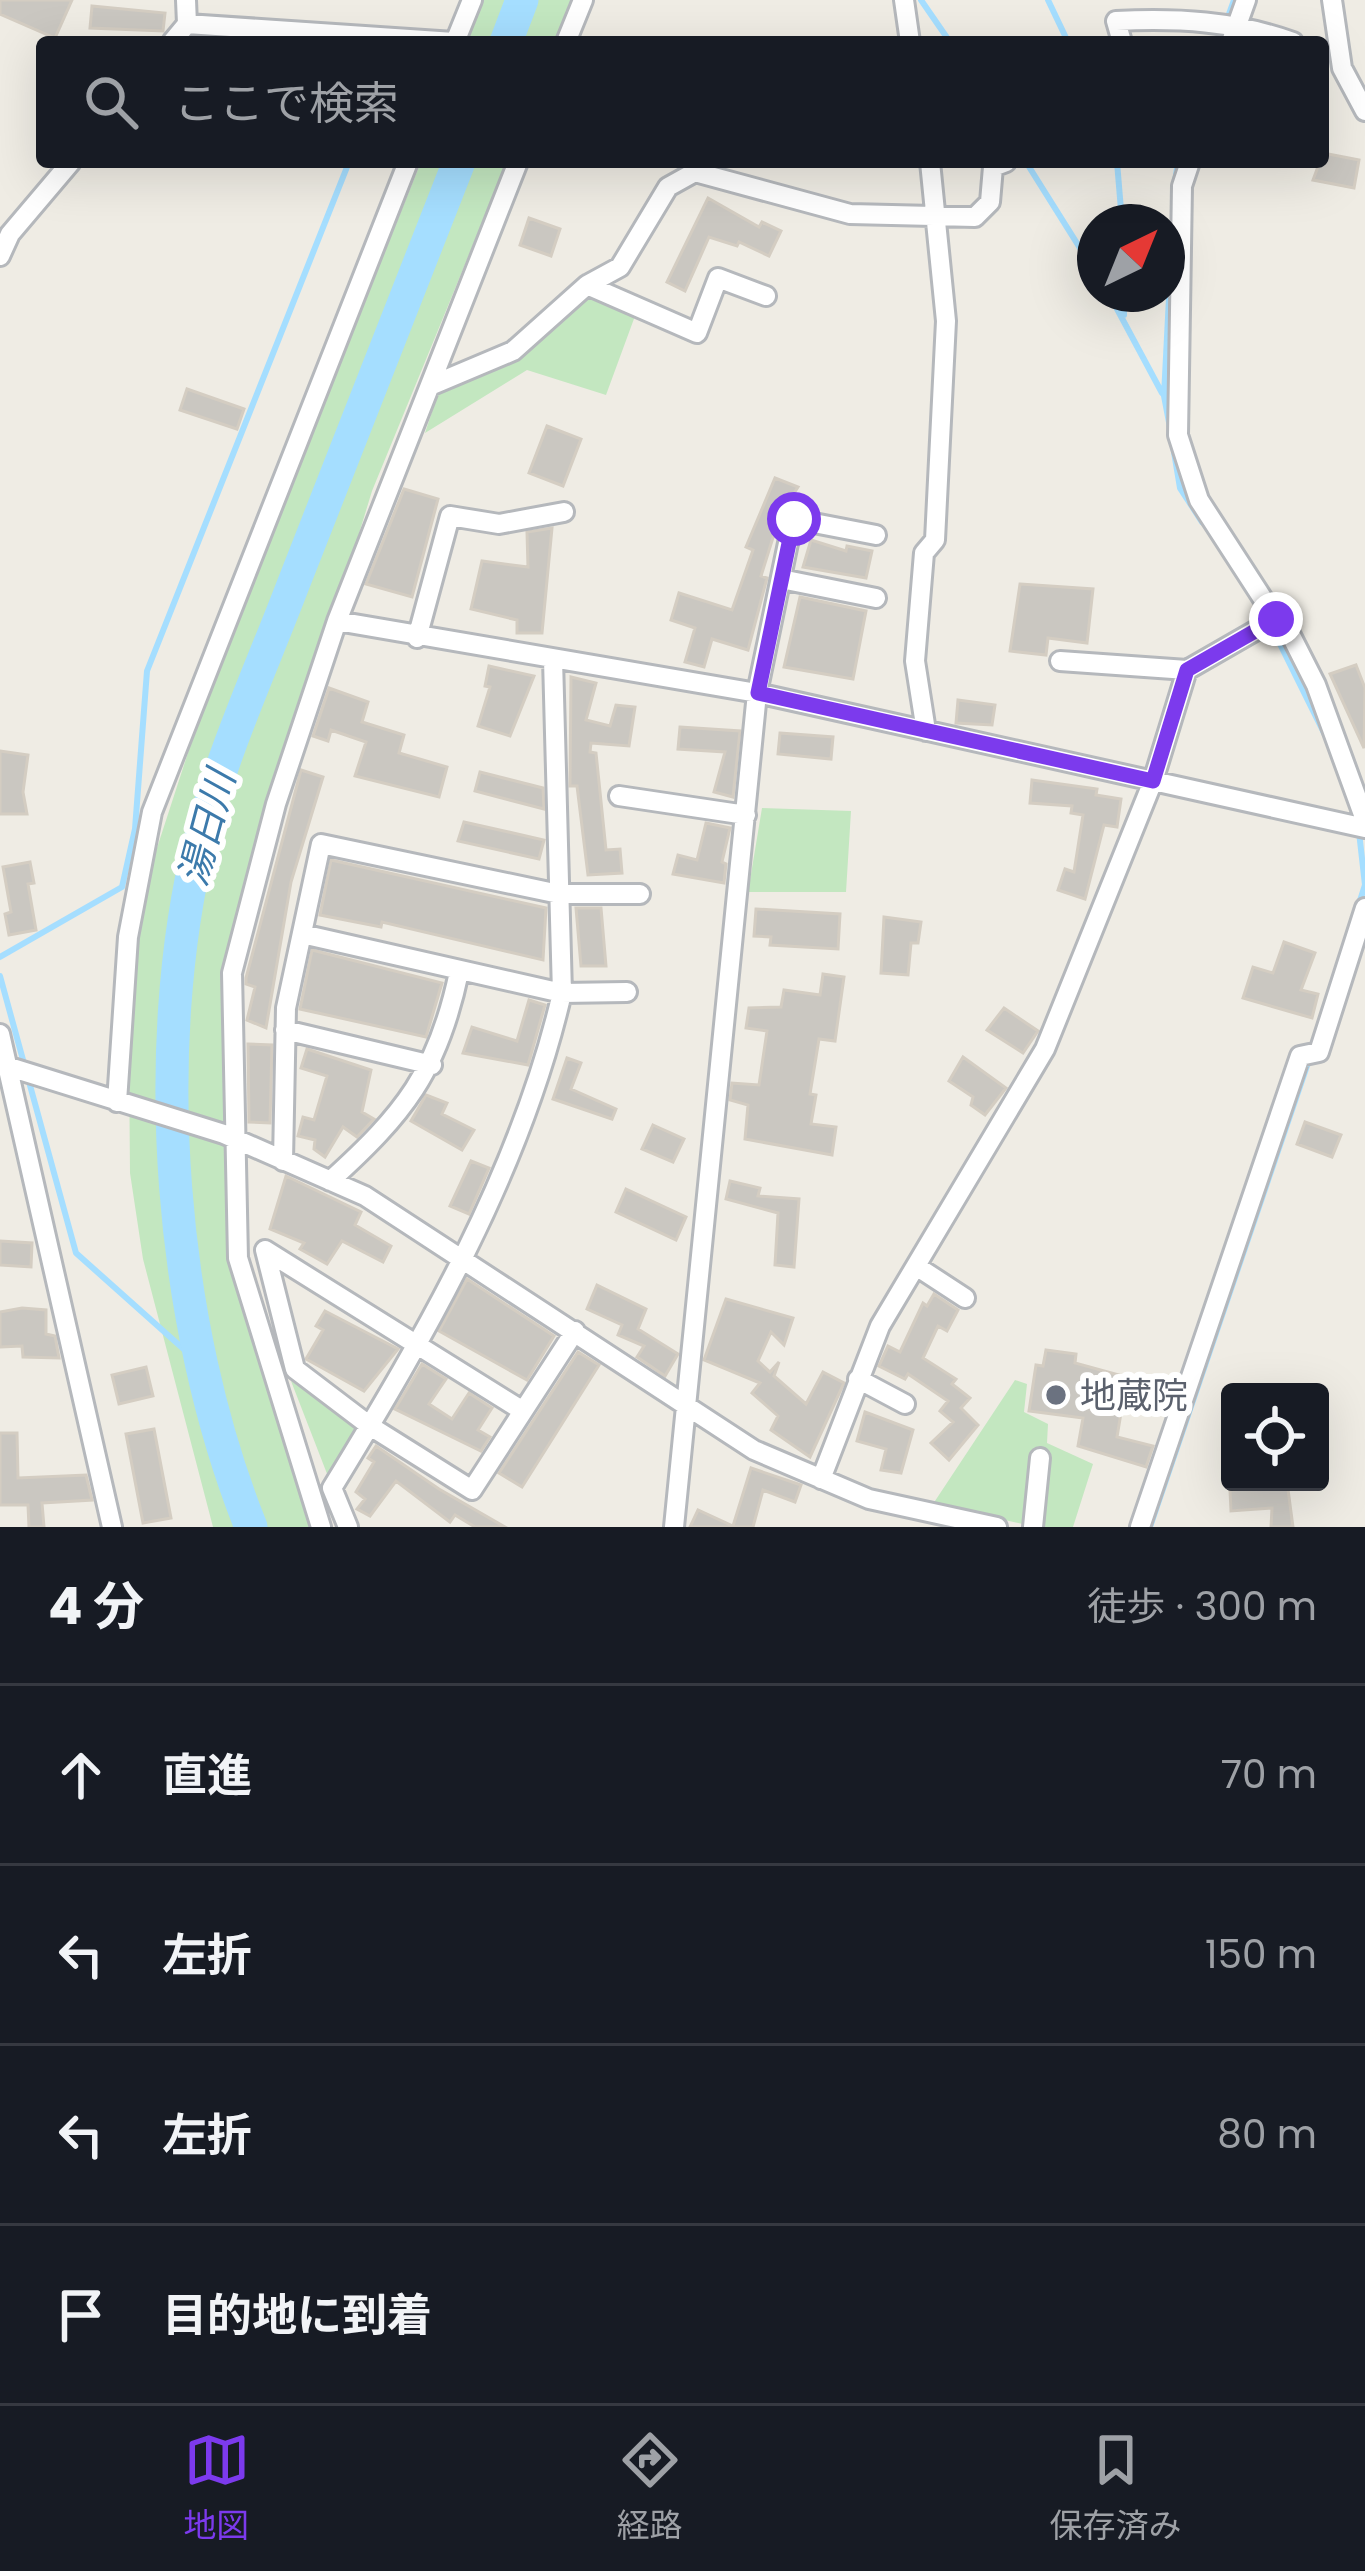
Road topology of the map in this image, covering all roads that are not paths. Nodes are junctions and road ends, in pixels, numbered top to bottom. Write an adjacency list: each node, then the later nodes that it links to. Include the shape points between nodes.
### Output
1 (186, 0): 7 (street)
2 (472, 0): 11 (street)
3 (583, 0): 12 (street)
4 (904, 0): 13 (street)
5 (1246, 0): 8 (street)
6 (1332, 0): 16 (street)
7 (188, 24): 9 (street); 10 (street)
8 (1234, 31): 14 (street, via 1213,23 1116,21)
9 (177, 36)
10 (366, 36)
11 (457, 36)
12 (568, 36)
13 (909, 36)
14 (1120, 36)
15 (1329, 60): 16 (street)
16 (1342, 68): 17 (street)
17 (1365, 111)
18 (66, 168): 25 (street)
19 (406, 168): 56 (street, via 152,812 128,937)
20 (516, 168): 28 (street)
21 (930, 168): 24 (street)
22 (993, 168): 24 (street, via 990,202 975,217)
23 (1188, 168): 33 (street, via 1178,435 1198,500)
24 (938, 213): 26 (street, via 850,214 695,172 668,187 620,267); 40 (street, via 946,321 941,431 935,540 924,553 915,661)
25 (0, 256)
26 (587, 284): 27 (street, via 697,333 718,278); 28 (street, via 513,350)
27 (766, 296)
28 (430, 386): 34 (street)
29 (564, 512): 35 (street, via 499,524 450,516)
30 (877, 535): 31 (street, via 794,519)
31 (781, 579): 32 (street); 39 (street)
32 (876, 598)
33 (1276, 619): 38 (street); 44 (street, via 1316,686)
34 (337, 621): 35 (street); 57 (street, via 276,804 232,973)
35 (417, 638): 36 (street)
36 (553, 659): 39 (street); 45 (street)
37 (1060, 661): 38 (street)
38 (1187, 670): 41 (street)
39 (758, 693): 40 (street); 43 (street)
40 (926, 730): 41 (street)
41 (1153, 781): 44 (street); 61 (street, via 1046,1049)
42 (619, 796): 43 (street)
43 (746, 815): 66 (street)
44 (1360, 824)
45 (559, 894): 46 (street); 48 (street, via 322,844); 51 (street)
46 (640, 894)
47 (1365, 908): 78 (street)
48 (302, 934): 49 (street); 52 (street)
49 (459, 972): 51 (street); 54 (street)
50 (627, 992): 51 (street)
51 (562, 993): 60 (street, via 515,1142)
52 (285, 1030): 54 (street); 58 (street)
53 (0, 1034): 55 (street)
54 (432, 1065): 59 (street, via 387,1129)
55 (7, 1066): 56 (street); 72 (street)
56 (117, 1102): 57 (street)
57 (229, 1136): 58 (street); 73 (street, via 238,1258)
58 (283, 1161): 59 (street)
59 (330, 1181): 60 (street)
60 (463, 1257): 63 (street); 64 (street)
61 (916, 1266): 62 (street); 65 (street)
62 (965, 1298)
63 (575, 1330): 66 (street); 68 (street)
64 (416, 1341): 68 (street); 69 (street); 69 (street, via 265,1250 295,1370)
65 (858, 1379): 67 (street); 71 (street)
66 (685, 1403): 71 (street, via 754,1450); 75 (street)
67 (905, 1405)
68 (523, 1411): 69 (street, via 472,1490)
69 (370, 1426): 74 (street, via 332,1488)
70 (1040, 1458): 77 (street)
71 (821, 1479): 76 (street)
72 (112, 1527)
73 (321, 1527)
74 (348, 1527)
75 (674, 1527)
76 (997, 1527)
77 (1033, 1527)
78 (1140, 1527)

